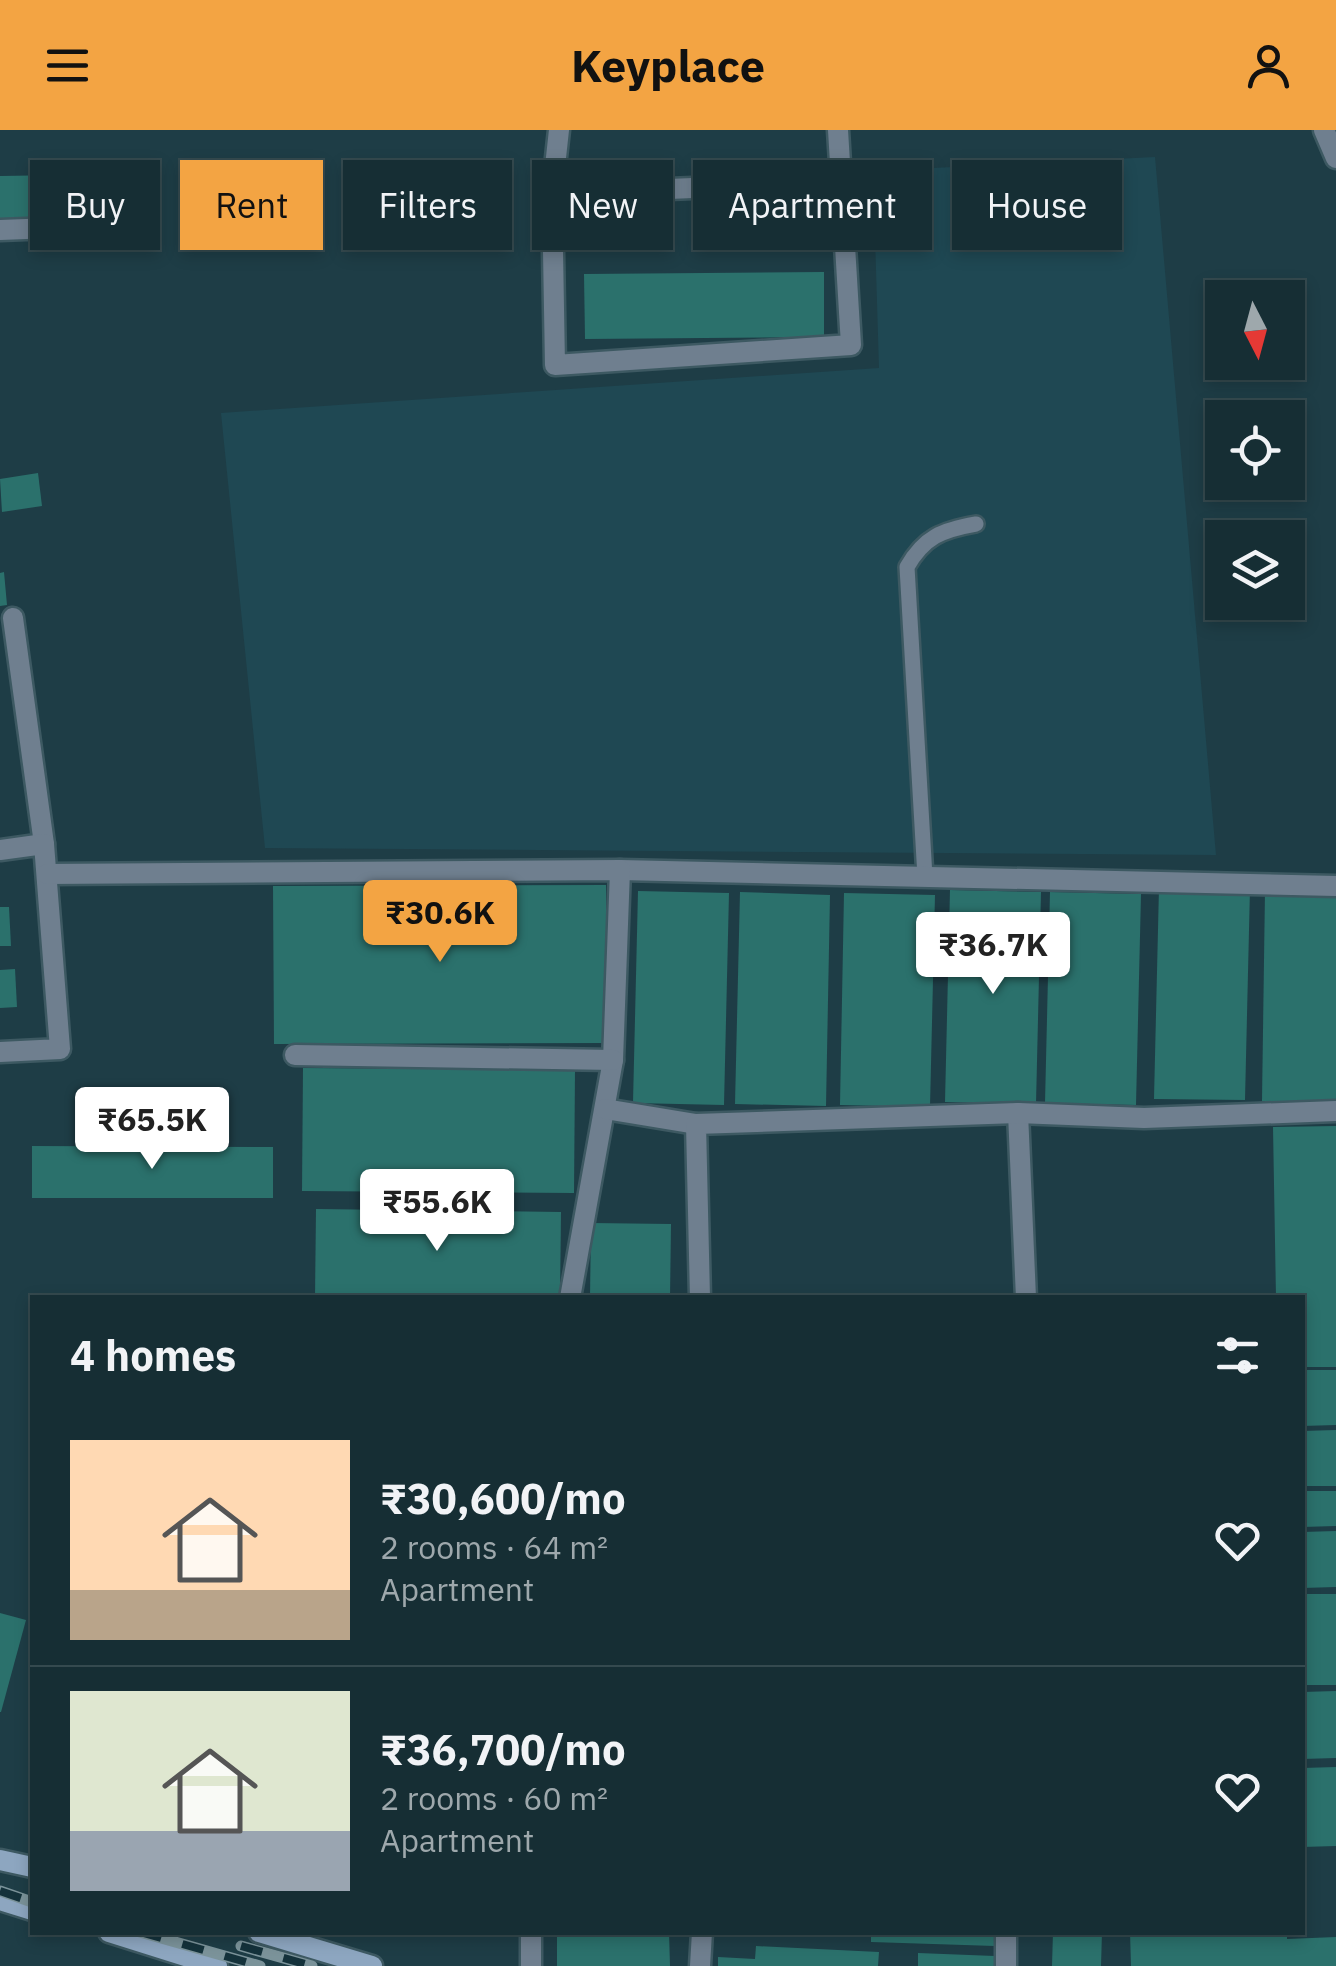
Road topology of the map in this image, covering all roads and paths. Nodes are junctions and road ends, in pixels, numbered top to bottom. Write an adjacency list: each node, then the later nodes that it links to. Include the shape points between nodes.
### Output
1 (559, 130): 5 (street)
2 (838, 130): 6 (street)
3 (1324, 130): 4 (street)
4 (1336, 158)
5 (556, 160)
6 (840, 160)
7 (30, 229): 8 (street)
8 (0, 230)
9 (553, 250): 10 (street, via 555,365 851,345)
10 (845, 250)
11 (976, 524): 17 (lane, via 920,544 907,567)
12 (13, 618): 13 (street)
13 (44, 844): 14 (street); 16 (street)
14 (0, 850)
15 (620, 870): 16 (street); 17 (street); 21 (street)
16 (47, 874): 19 (street, via 60,1049)
17 (925, 876): 18 (street)
18 (1336, 886)
19 (0, 1052)
20 (294, 1055): 21 (street)
21 (613, 1060): 22 (street)
22 (606, 1109): 25 (street); 26 (street)
23 (1336, 1111): 24 (street, via 1144,1118)
24 (1018, 1113): 25 (street); 28 (street)
25 (696, 1124): 27 (street)
26 (571, 1295)
27 (700, 1295)
28 (1026, 1295)
29 (0, 1860): 30 (main road)
30 (30, 1867)
31 (0, 1900): 32 (main road)
32 (30, 1909)
33 (119, 1935): 38 (main road)
34 (269, 1935): 39 (main road)
35 (532, 1935): 40 (street)
36 (702, 1935): 41 (street)
37 (1006, 1935): 42 (street)
38 (217, 1966)
39 (372, 1966)
40 (531, 1966)
41 (700, 1966)
42 (1006, 1966)

